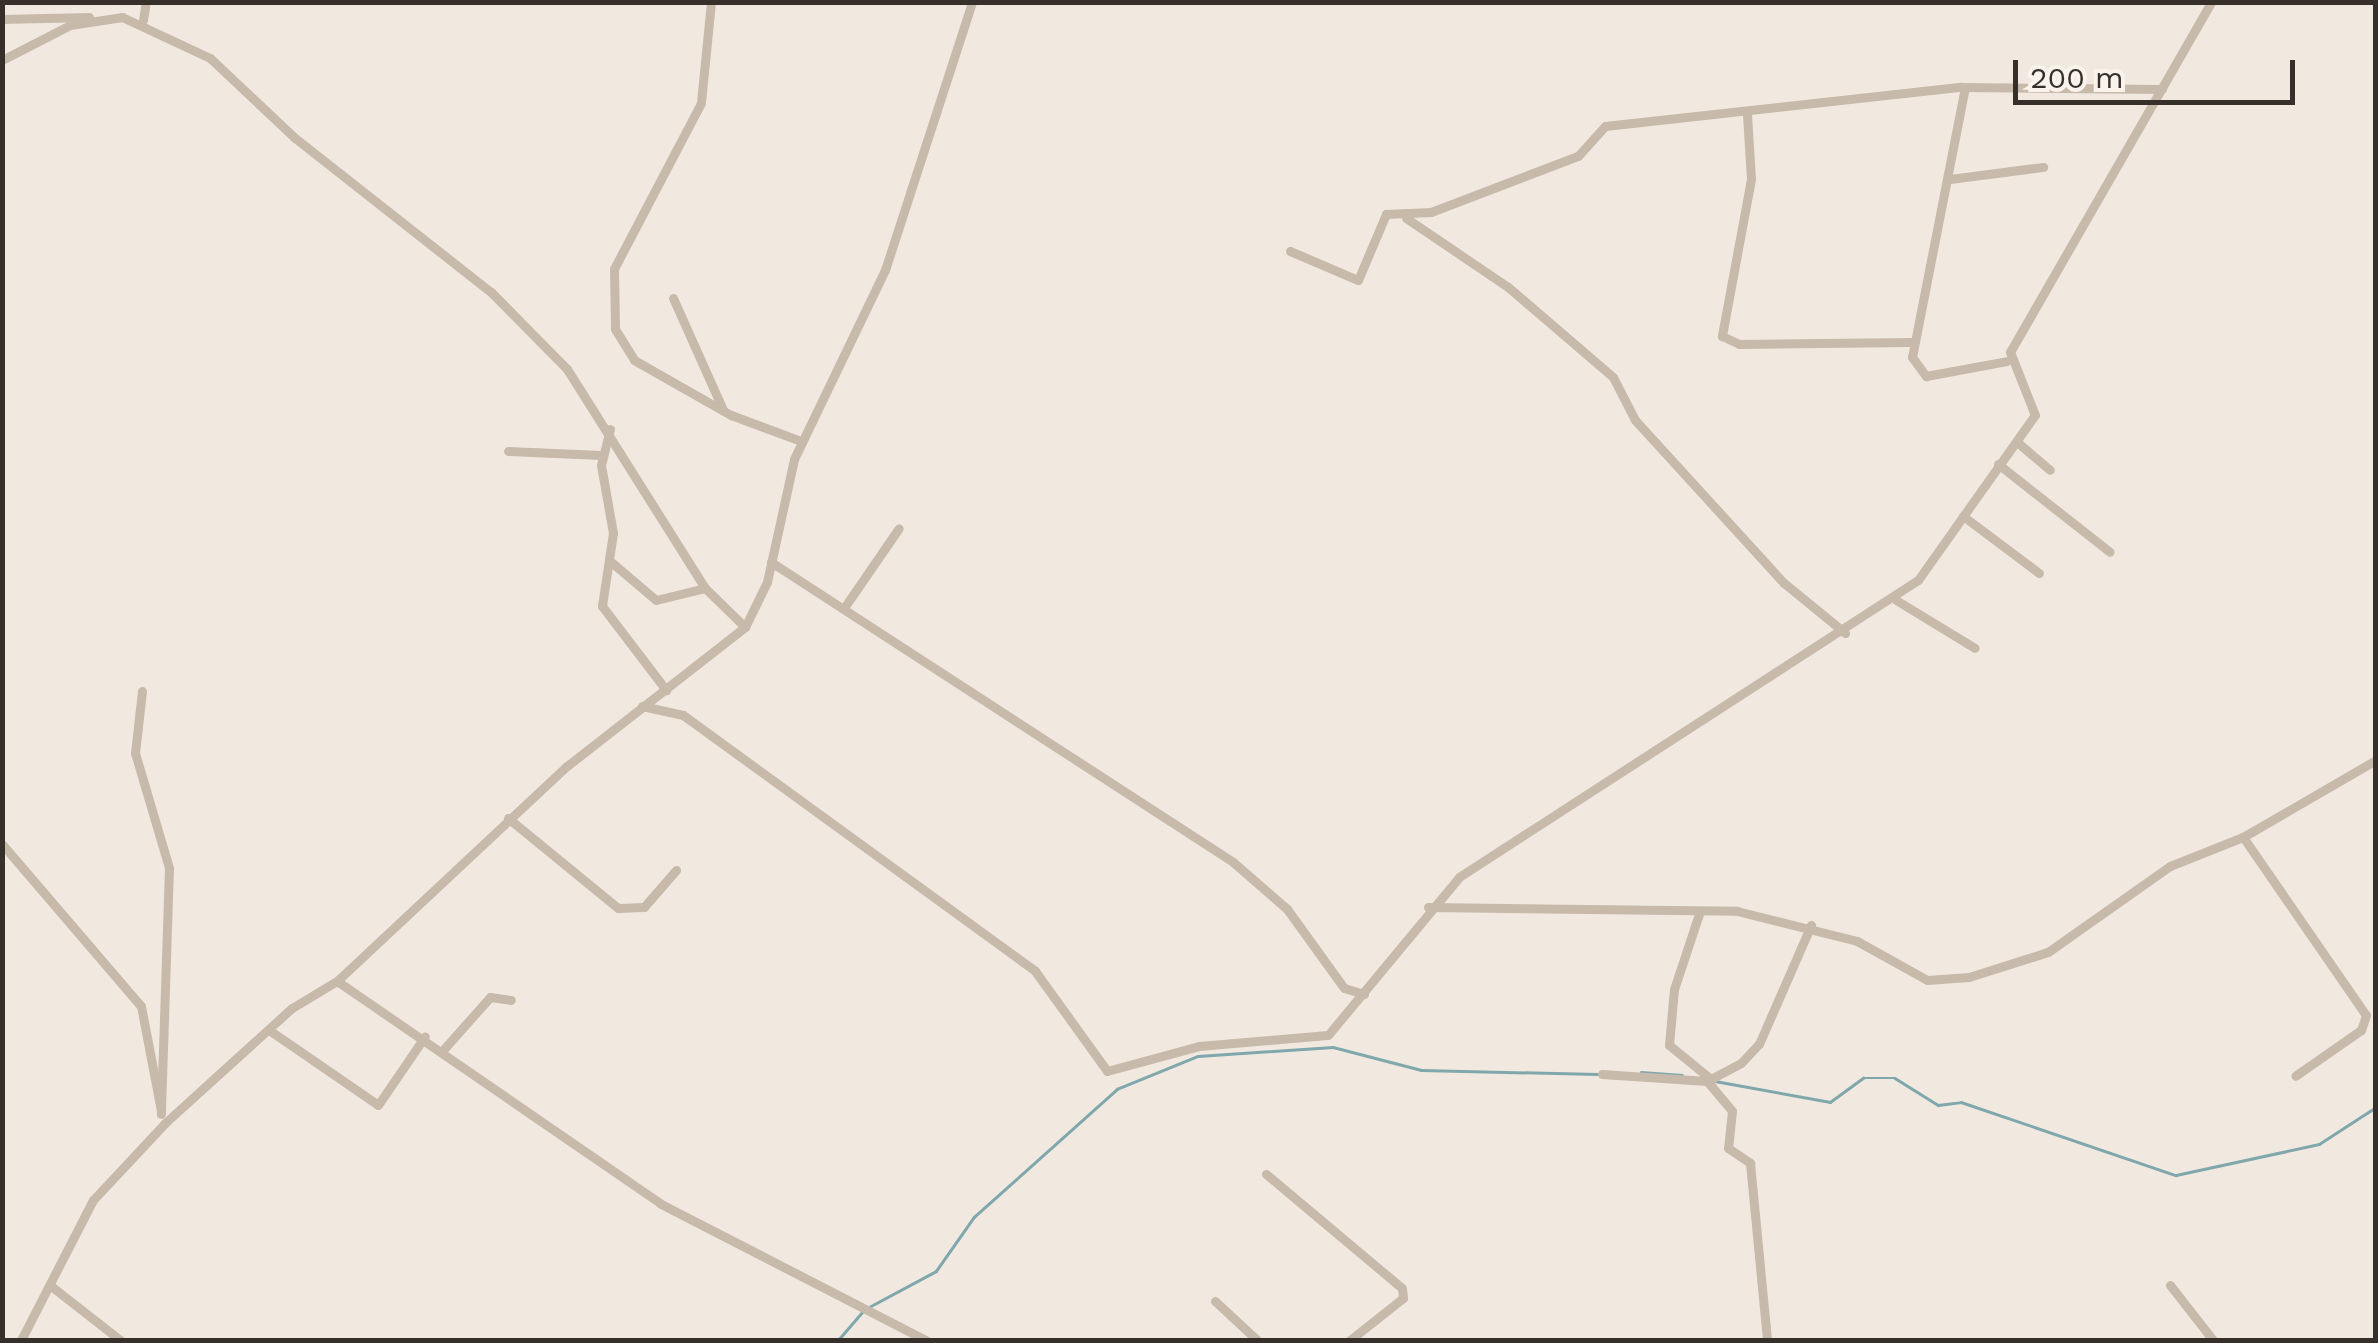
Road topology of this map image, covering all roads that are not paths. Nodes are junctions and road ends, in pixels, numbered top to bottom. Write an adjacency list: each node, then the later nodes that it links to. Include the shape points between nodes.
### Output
1 (146, 2): 7 (street)
2 (711, 2): 19 (street, via 701,103 620,254 612,305 634,360)
3 (972, 2): 21 (street, via 885,270)
4 (2210, 2): 10 (street)
5 (103, 18): 6 (street); 7 (street); 8 (street)
6 (2, 19)
7 (143, 20): 20 (street, via 210,58 310,151 491,292 567,369)
8 (2, 60)
9 (1965, 87): 10 (street); 11 (street); 13 (street)
10 (2162, 89): 18 (street)
11 (1746, 114): 14 (street, via 1605,126 1578,156); 17 (street, via 1750,180 1722,336 1739,344)
12 (2044, 167): 13 (street)
13 (1950, 179): 17 (street)
14 (1404, 217): 15 (street, via 1384,216 1358,280); 37 (street, via 1508,287 1613,377 1634,420 1784,583)
15 (1290, 252)
16 (673, 298): 19 (street)
17 (1912, 342): 18 (street, via 1919,375)
18 (2007, 361): 22 (street, via 2036,406)
19 (723, 410): 21 (street)
20 (610, 429): 24 (street); 33 (street)
21 (800, 441): 31 (street)
22 (2017, 442): 25 (street); 26 (street)
23 (508, 451): 24 (street)
24 (601, 456): 30 (street)
25 (1998, 464): 27 (street); 29 (street)
26 (2050, 470)
27 (1963, 516): 32 (street); 34 (street)
28 (899, 528): 35 (street)
29 (2110, 552)
30 (610, 561): 33 (street, via 656,600); 39 (street, via 602,606)
31 (771, 562): 35 (street); 36 (street)
32 (2039, 573)
33 (705, 588): 36 (street)
34 (1896, 600): 37 (street); 38 (street)
35 (846, 605): 51 (street, via 1233,862 1288,910 1344,988)
36 (745, 627): 39 (street)
37 (1846, 633): 47 (street, via 1513,836)
38 (1975, 648)
39 (666, 690): 41 (street)
40 (142, 691): 59 (street, via 135,754 169,868)
41 (642, 706): 43 (street); 51 (street, via 682,716 1035,970 1107,1071 1199,1046 1324,1036)
42 (2376, 760): 44 (street)
43 (508, 818): 46 (street, via 618,908 644,907); 50 (street)
44 (2243, 837): 49 (street, via 2170,866 2075,937 1995,972 1927,980); 57 (street, via 2366,1015 2361,1030)
45 (2, 844): 59 (street, via 141,1006)
46 (676, 870)
47 (1428, 907): 48 (street); 51 (street)
48 (1700, 911): 49 (street); 58 (street, via 1674,989 1670,1045)
49 (1811, 925): 58 (street, via 1756,1048)
50 (337, 981): 53 (street); 54 (street)
51 (1364, 994)
52 (511, 1000): 55 (street, via 490,997)
53 (268, 1030): 54 (street, via 378,1105); 59 (street)
54 (425, 1036): 55 (street)
55 (443, 1050): 66 (street, via 660,1204)
56 (1602, 1074): 58 (street)
57 (2295, 1076)
58 (1710, 1081): 69 (street, via 1731,1108 1728,1148 1750,1164)
59 (163, 1118): 62 (street, via 92,1200)
60 (1266, 1174): 68 (street, via 1402,1288 1403,1298)
61 (2170, 1284): 70 (street)
62 (51, 1286): 64 (street); 65 (street)
63 (1215, 1301): 67 (street)
64 (21, 1340)
65 (120, 1340)
66 (926, 1340)
67 (1257, 1340)
68 (1350, 1340)
69 (1768, 1340)
70 (2213, 1340)

